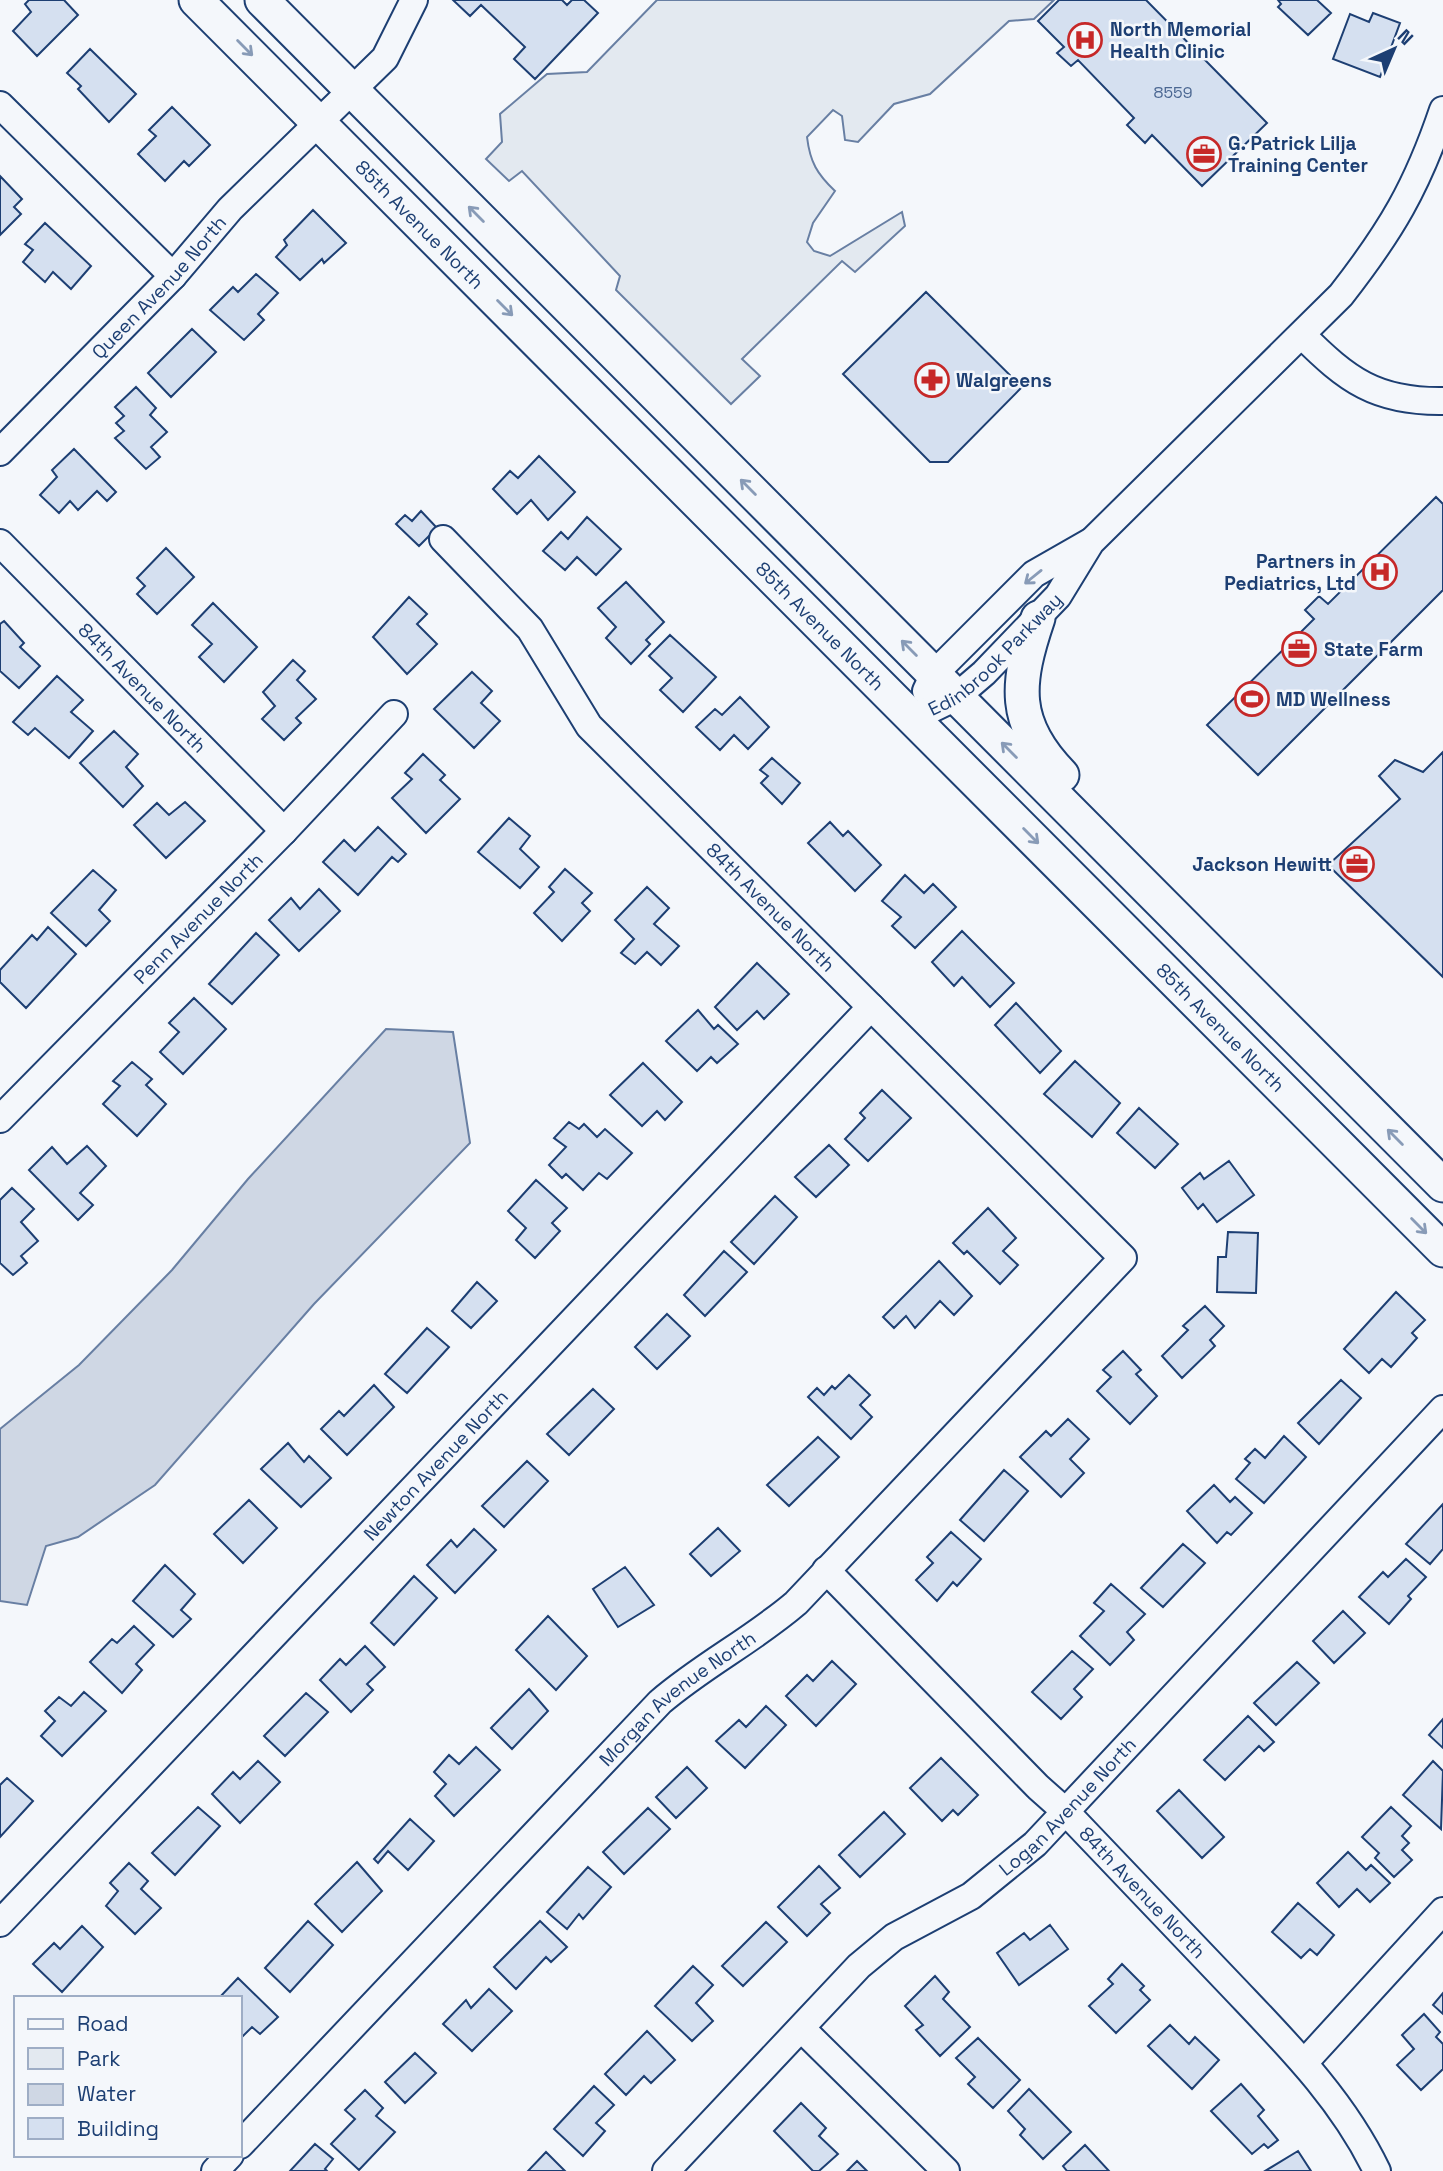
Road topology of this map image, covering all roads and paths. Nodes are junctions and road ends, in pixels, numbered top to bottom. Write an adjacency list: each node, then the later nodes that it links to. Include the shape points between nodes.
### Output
1 (196, 0): 7 (main road, 85th Avenue North, one-way to 7)
2 (262, 0): 4 (main road)
3 (414, 0): 4 (street, Queen Avenue North, via 385,58)
4 (353, 90): 7 (street, Queen Avenue North); 16 (main road, one-way to 4)
5 (0, 105): 8 (street)
6 (1443, 110): 9 (street, Edinbrook Parkway, via 1397,218 1340,295)
7 (318, 121): 8 (street, Queen Avenue North, via 230,209); 18 (main road, 85th Avenue North, one-way to 18)
8 (173, 276): 11 (street, Queen Avenue North)
9 (1302, 335): 10 (street, via 1332,365 1363,386 1395,398); 13 (street, Edinbrook Parkway)
10 (1443, 401)
11 (0, 452)
12 (443, 539): 20 (street, 84th Avenue North, via 530,629 589,726)
13 (1091, 542): 15 (street, Edinbrook Parkway, via 1058,596); 16 (street, Edinbrook Parkway, one-way to 16, via 1034,574)
14 (0, 543): 19 (street, 84th Avenue North)
15 (1038, 618): 16 (street, Edinbrook Parkway); 21 (main road, via 1025,656 1021,693 1035,744 1240,954)
16 (945, 686): 18 (street, Edinbrook Parkway); 21 (main road, one-way to 16)
17 (394, 714): 19 (street, Penn Avenue North)
18 (914, 718): 24 (main road, 85th Avenue North, one-way to 24)
19 (285, 831): 22 (street, Penn Avenue North)
20 (871, 1007): 25 (street, 84th Avenue North); 30 (street, Newton Avenue North)
21 (1286, 1027): 23 (main road, one-way to 21)
22 (0, 1119)
23 (1443, 1185)
24 (1443, 1251)
25 (1123, 1258): 27 (street, Morgan Avenue North)
26 (1443, 1409): 28 (street, Logan Avenue North)
27 (826, 1570): 28 (street, 84th Avenue North); 33 (street, Morgan Avenue North, via 762,1631 691,1676 660,1702)
28 (1065, 1811): 31 (street, Logan Avenue North, via 1035,1844 971,1896 894,1937 859,1966); 32 (street, 84th Avenue North)
29 (1443, 1911): 32 (street)
30 (0, 1923)
31 (802, 2029): 36 (street, Logan Avenue North); 37 (street)
32 (1304, 2063): 38 (street, 84th Avenue North, via 1331,2095)
33 (242, 2143)
34 (228, 2157): 35 (street)
35 (215, 2171)
36 (666, 2171)
37 (946, 2171)
38 (1377, 2171)

